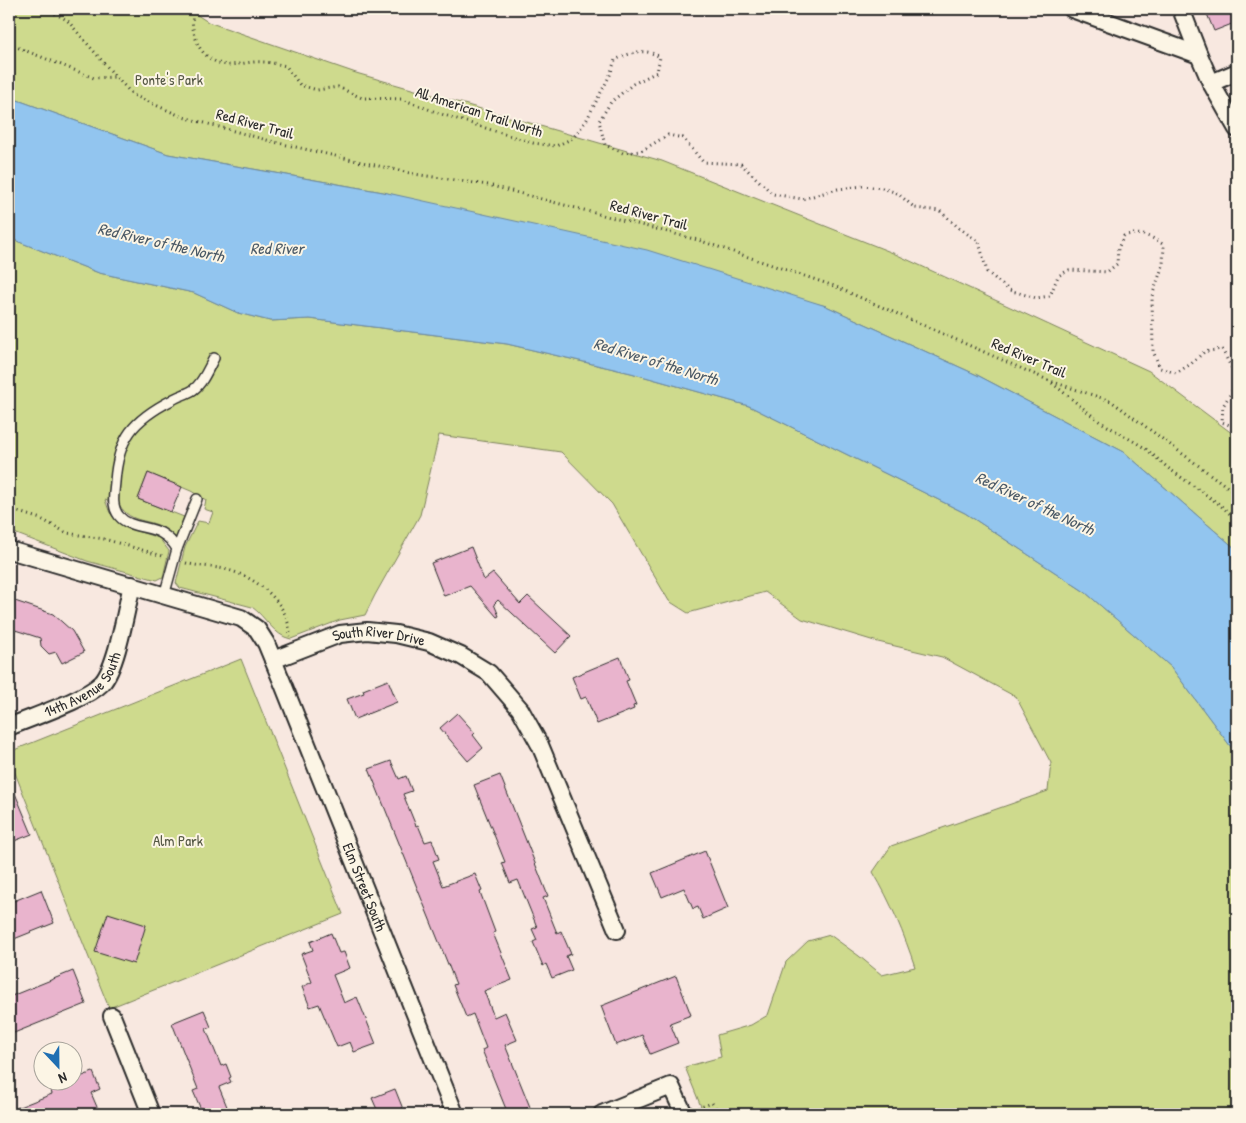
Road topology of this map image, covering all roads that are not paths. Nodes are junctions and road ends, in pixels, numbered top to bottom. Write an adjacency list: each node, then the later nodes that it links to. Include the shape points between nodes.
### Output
1 (1072, 9): 3 (street)
2 (1181, 9): 3 (street)
3 (1198, 55): 5 (street)
4 (1237, 72): 5 (street)
5 (1211, 83): 6 (street)
6 (1237, 129)
7 (214, 358): 9 (lane, via 193,390 148,413 133,426 116,464 113,503 118,515 125,521 160,532)
8 (197, 499): 9 (lane)
9 (177, 549): 12 (lane)
10 (9, 550): 11 (street)
11 (132, 585): 12 (street); 14 (street, 14th Avenue South, via 113,666 102,683 83,697)
12 (164, 596): 13 (street, via 241,618 258,629)
13 (273, 660): 15 (street, South River Drive, via 340,634 368,630 429,642 462,656 489,673 520,709 540,745); 18 (street, Elm Street South)
14 (9, 727)
15 (617, 930)
16 (112, 1016): 17 (street)
17 (151, 1114)
18 (455, 1114)
19 (602, 1114): 20 (street, via 672,1086)
20 (684, 1114)

